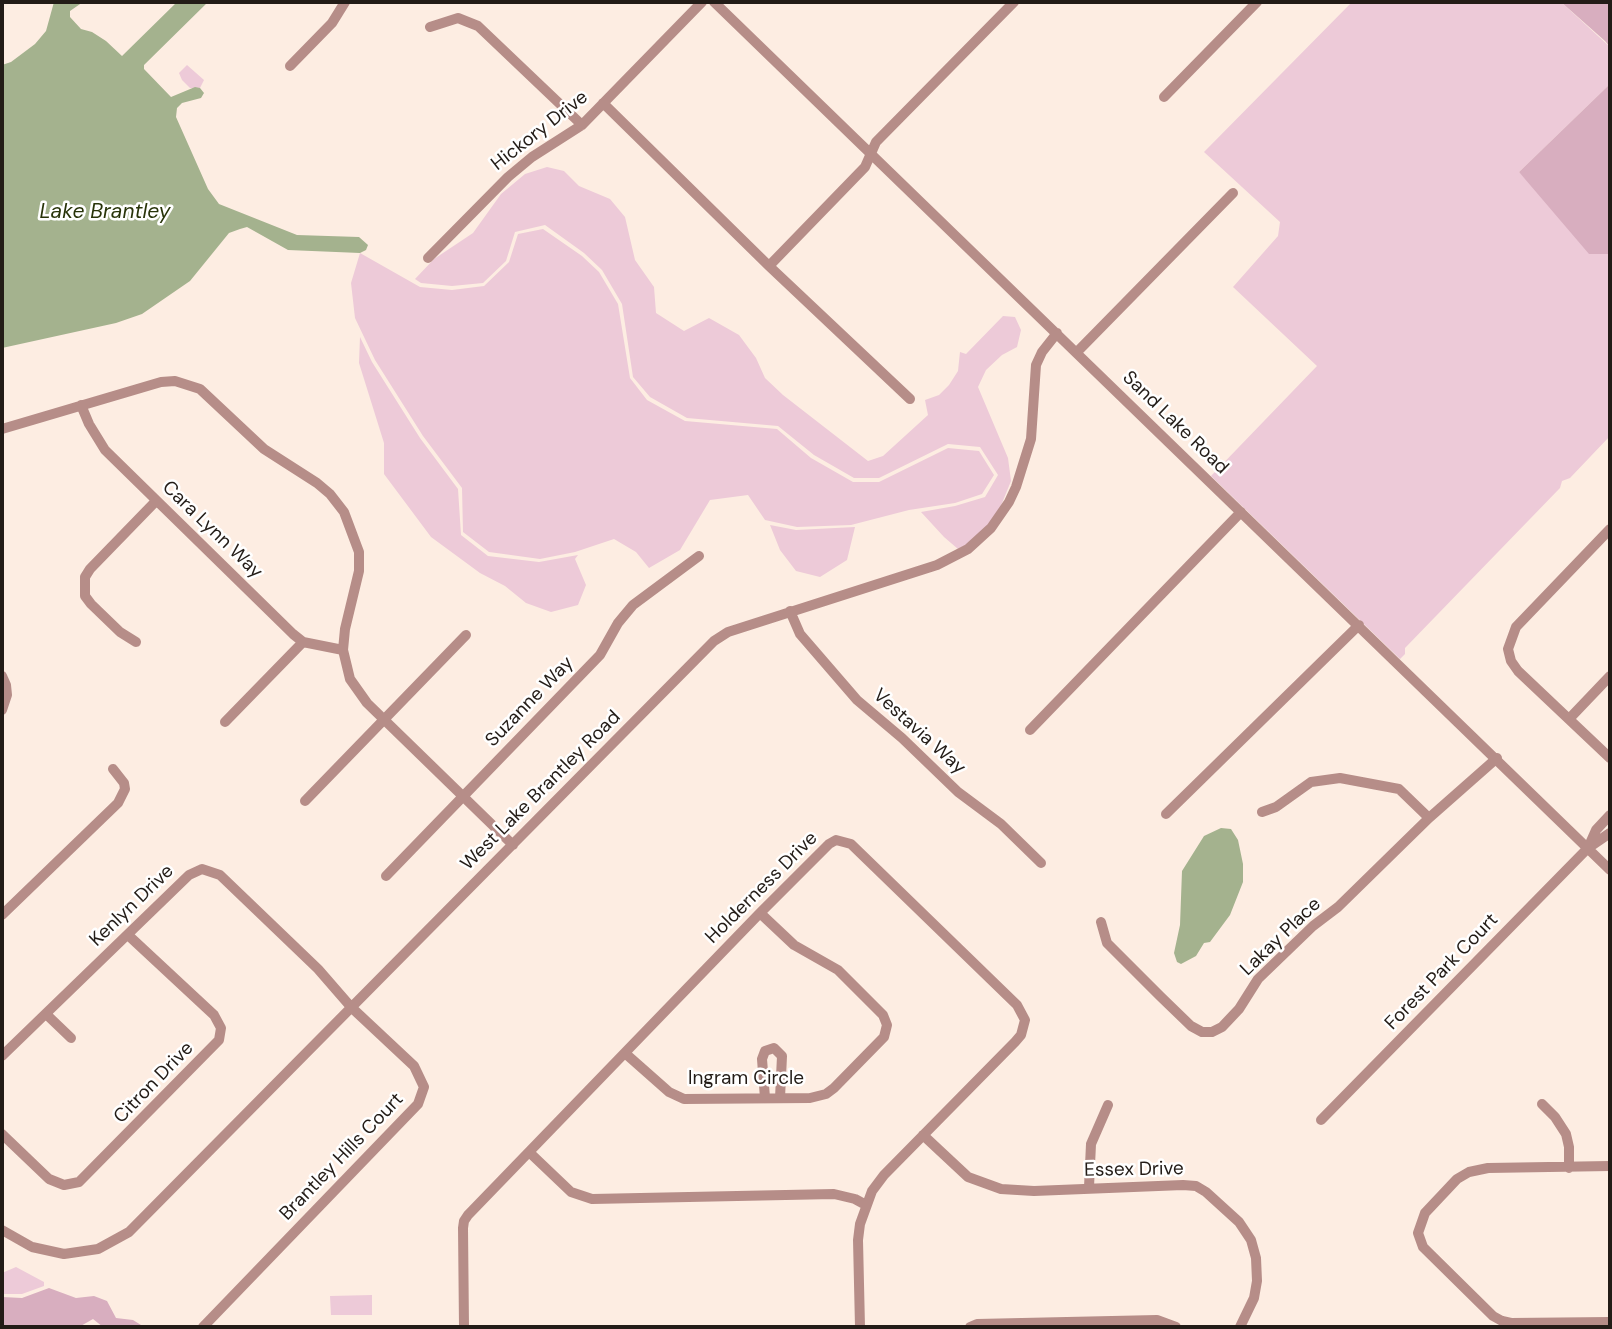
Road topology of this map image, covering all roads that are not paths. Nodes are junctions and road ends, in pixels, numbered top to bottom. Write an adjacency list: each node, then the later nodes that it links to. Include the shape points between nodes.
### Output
1 (345, 2): 7 (street, via 332,23)
2 (702, 2): 9 (street, Hickory Drive)
3 (714, 2): 11 (street, Sand Lake Road)
4 (1014, 2): 11 (street, via 878,140)
5 (1257, 2): 8 (street)
6 (430, 27): 10 (street, via 458,18 478,26)
7 (290, 66)
8 (1164, 97)
9 (603, 103): 10 (street, Hickory Drive); 14 (street)
10 (582, 125): 13 (street, Hickory Drive, via 508,177)
11 (871, 154): 14 (street, via 865,167); 15 (street, Sand Lake Road)
12 (1233, 193): 16 (street)
13 (428, 258)
14 (769, 266): 17 (street)
15 (1057, 333): 16 (street, Sand Lake Road); 24 (street, West Lake Brantley Road, via 1036,365 1033,424 1022,472 991,528 968,549 939,564)
16 (1077, 352): 21 (street, Sand Lake Road)
17 (910, 399)
18 (81, 405): 19 (street); 20 (street, Cara Lynn Way, via 105,450); 29 (street, via 161,382 188,384 214,400 264,449 330,494 344,512 359,552)
19 (2, 429)
20 (156, 500): 27 (street, via 85,577 90,604); 28 (street, Cara Lynn Way)
21 (1241, 512): 25 (street, Sand Lake Road); 36 (street)
22 (1610, 529): 33 (street, via 1510,637 1511,661)
23 (699, 556): 40 (street, Suzanne Way, via 632,605 600,655)
24 (790, 611): 47 (street, West Lake Brantley Road, via 714,641); 49 (street, Vestavia Way, via 800,634 857,700)
25 (1359, 625): 37 (street, Sand Lake Road); 43 (street)
26 (466, 635): 34 (street)
27 (136, 642)
28 (303, 642): 29 (street); 35 (street)
29 (343, 650): 34 (street, via 357,691)
30 (2, 676): 32 (street, via 7,695)
31 (1610, 676): 33 (street)
32 (2, 710)
33 (1569, 719): 38 (street)
34 (383, 720): 40 (street); 41 (street)
35 (226, 722)
36 (1030, 730)
37 (1497, 758): 45 (street, Lakay Place); 48 (street, Sand Lake Road)
38 (1610, 758)
39 (113, 769): 53 (street, via 125,789 118,803)
40 (464, 796): 47 (street); 51 (street, Suzanne Way)
41 (305, 801)
42 (1262, 812): 45 (street, via 1311,782 1340,778 1399,789)
43 (1166, 814)
44 (1610, 815): 48 (street)
45 (1429, 818): 54 (street, Lakay Place, via 1258,979 1239,1009 1212,1032 1191,1026 1160,996 1107,943)
46 (1610, 833): 48 (street)
47 (513, 845): 56 (street, West Lake Brantley Road)
48 (1588, 848): 50 (street, Sand Lake Road); 65 (street, Forest Park Court)
49 (1041, 863)
50 (1610, 870)
51 (386, 876)
52 (760, 914): 59 (street, Holderness Drive); 62 (street, Ingram Circle, via 794,945 838,970 883,1015 887,1025 884,1037 826,1094); 67 (street, Holderness Drive, via 828,844 843,840 1023,1014 1021,1035)
53 (2, 915)
54 (1101, 922)
55 (128, 935): 56 (street, Kenlyn Drive, via 188,875 210,870 318,969); 57 (street, Kenlyn Drive); 66 (street, Citron Drive, via 214,1015 221,1028 219,1040 79,1182 64,1185 49,1180)
56 (351, 1007): 73 (street, West Lake Brantley Road, via 142,1222 119,1239 97,1249 64,1254 32,1247); 75 (street, Brantley Hills Court, via 414,1066 424,1087 422,1097)
57 (46, 1014): 58 (street); 60 (street, Kenlyn Drive)
58 (71, 1038)
59 (626, 1055): 61 (street, Ingram Circle, via 669,1093 684,1099); 68 (street, Holderness Drive)
60 (2, 1056)
61 (765, 1098): 62 (street, Ingram Circle); 62 (street, via 762,1059 765,1051 774,1048 782,1056)
62 (780, 1098)
63 (1542, 1104): 70 (street, via 1566,1134)
64 (1108, 1105): 71 (street, via 1091,1144)
65 (1321, 1120)
66 (2, 1134)
67 (923, 1135): 71 (street, Essex Drive, via 959,1170 985,1185 1034,1191); 72 (street, Holderness Drive, via 884,1175)
68 (529, 1152): 72 (street, via 571,1192 592,1199 834,1194); 76 (street, Holderness Drive, via 464,1221)
69 (1610, 1166): 70 (street)
70 (1569, 1168): 74 (street, via 1469,1172 1425,1213 1418,1233 1423,1247 1502,1321)
71 (1089, 1187): 80 (street, Essex Drive, via 1196,1186 1240,1222 1251,1240 1257,1267 1254,1298)
72 (866, 1205): 77 (street, Holderness Drive, via 858,1240)
73 (2, 1230)
74 (1610, 1322)
75 (203, 1327)
76 (464, 1327)
77 (860, 1327)
78 (970, 1327): 79 (street, via 1157,1320)
79 (1176, 1327)
80 (1240, 1327)

